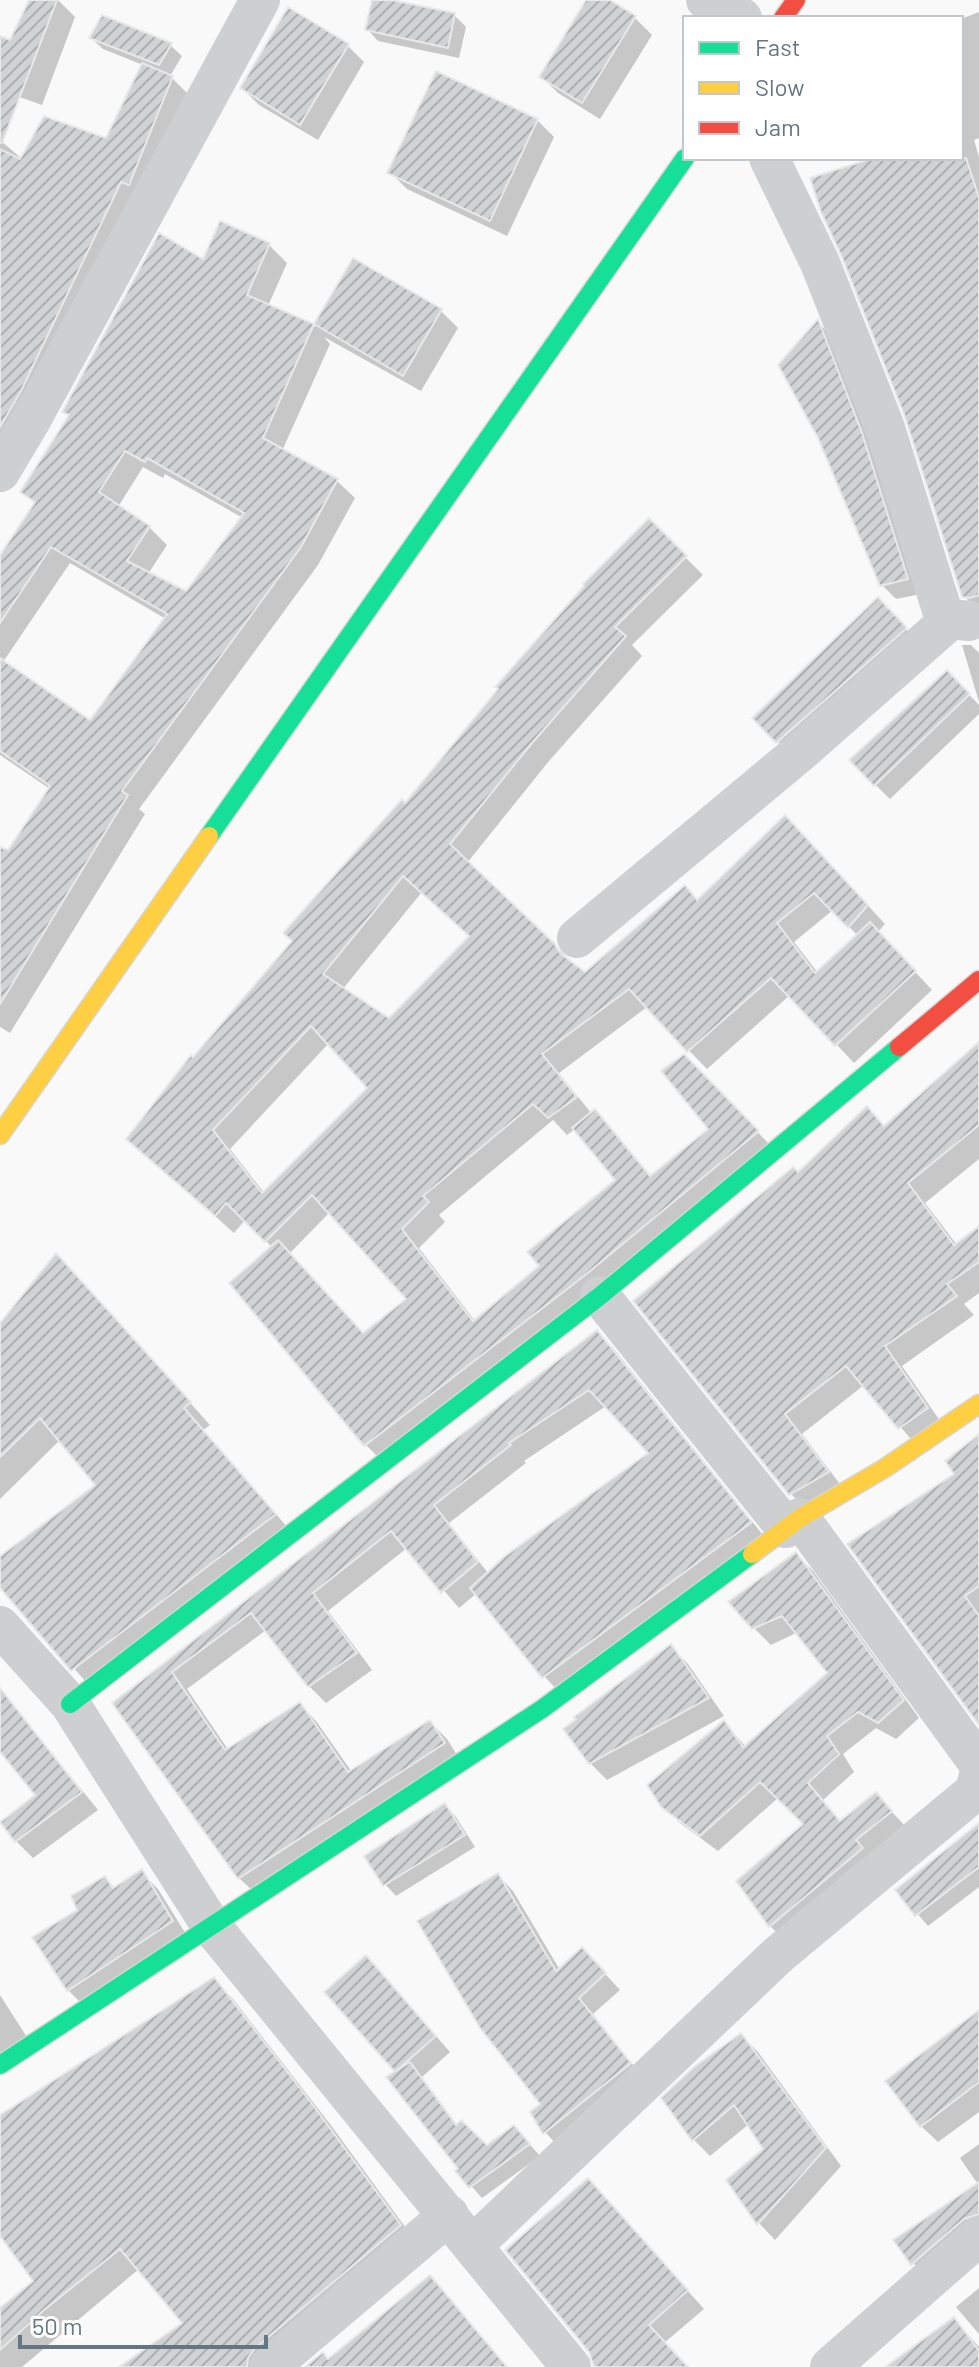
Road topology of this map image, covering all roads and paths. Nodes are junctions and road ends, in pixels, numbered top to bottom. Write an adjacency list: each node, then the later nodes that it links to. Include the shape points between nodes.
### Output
1 (260, 0): 6 (street)
2 (706, 0): 3 (street)
3 (738, 16)
4 (684, 160): 10 (street)
5 (770, 160): 7 (street, via 820,263 872,396 942,610)
6 (0, 472)
7 (969, 622): 8 (street, via 799,753)
8 (577, 938)
9 (979, 980): 11 (street)
10 (0, 1135)
11 (600, 1296): 13 (street); 15 (street)
12 (979, 1404): 13 (street)
13 (793, 1523): 16 (street); 17 (street, via 542,1709)
14 (0, 1626): 15 (street)
15 (70, 1704): 17 (street)
16 (978, 1781): 19 (street)
17 (212, 1927): 18 (street); 19 (street)
18 (0, 2065)
19 (461, 2230): 21 (street); 22 (street)
20 (979, 2236): 23 (street)
21 (269, 2367)
22 (571, 2367)
23 (830, 2367)

